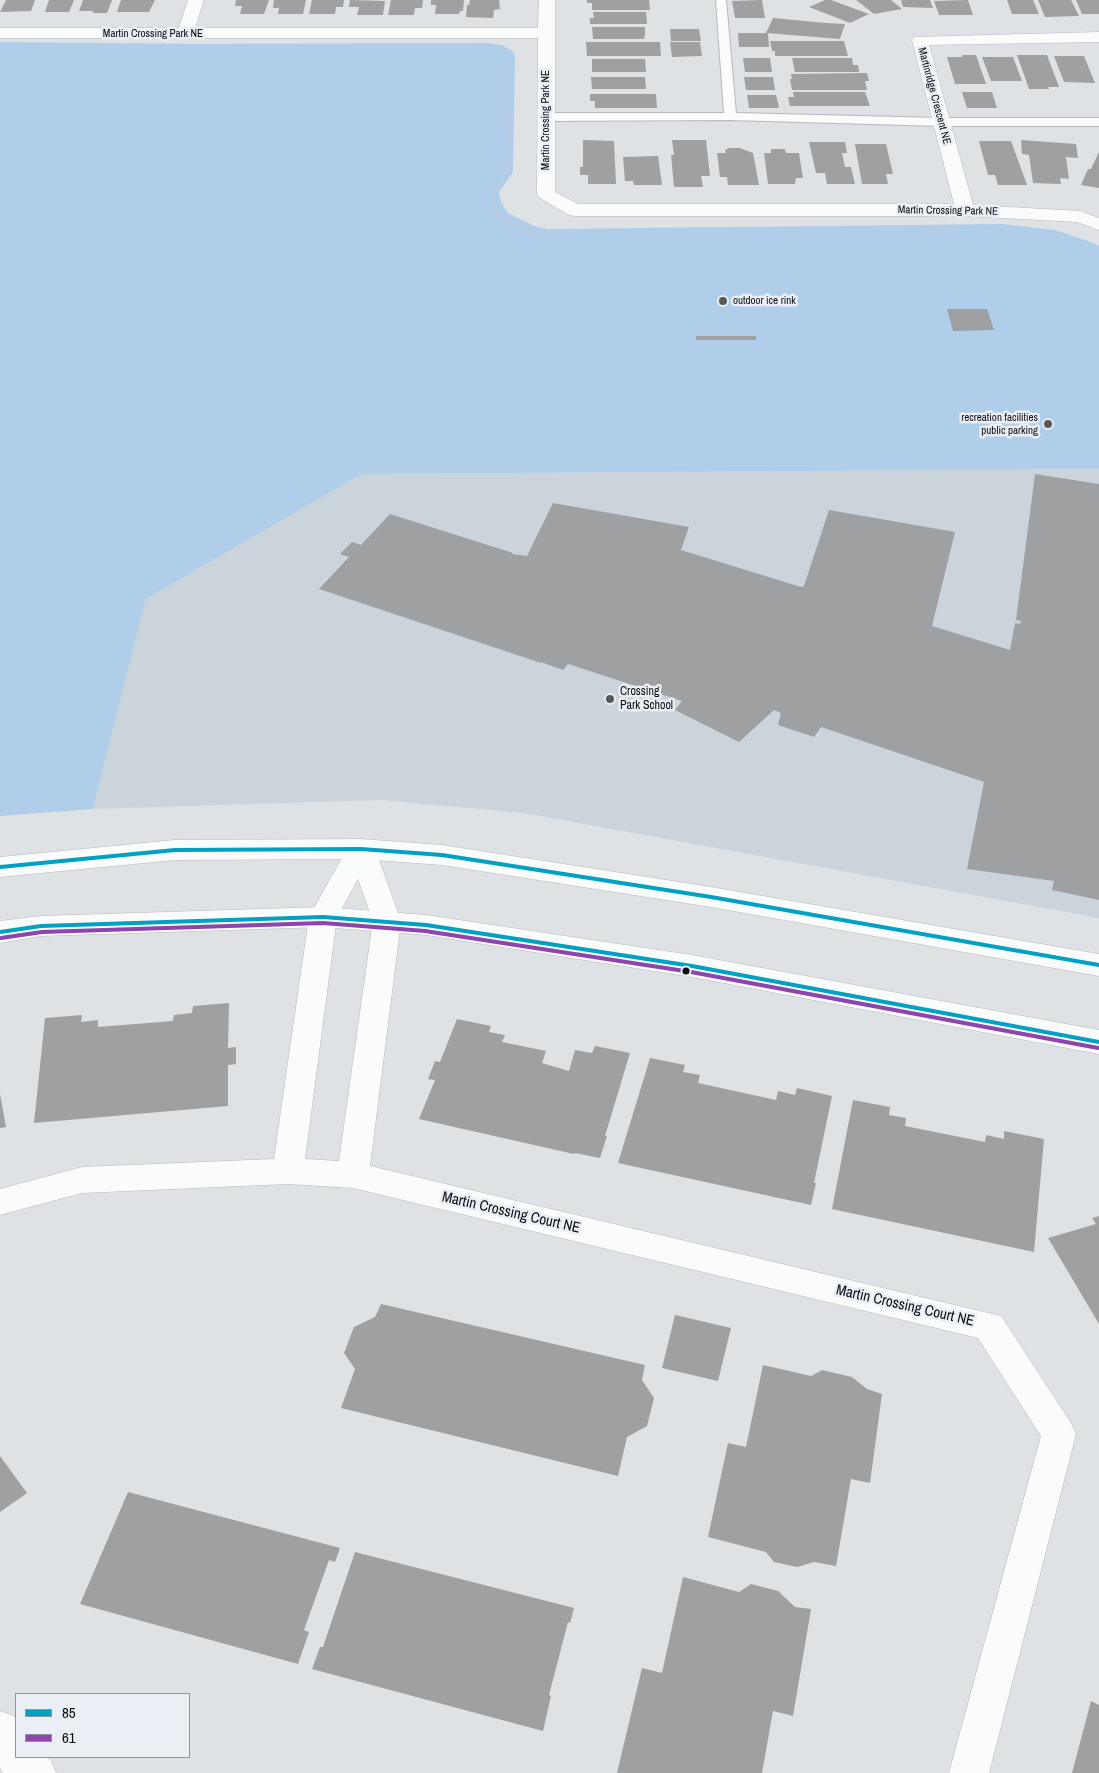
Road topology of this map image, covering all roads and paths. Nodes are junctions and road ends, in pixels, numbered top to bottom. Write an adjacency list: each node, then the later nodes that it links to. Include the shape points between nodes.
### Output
1 (196, 0): 5 (street)
2 (547, 0): 6 (street)
3 (721, 0): 8 (lane)
4 (0, 33): 5 (street, Martin Crossing Park NE)
5 (185, 34): 6 (street, Martin Crossing Park NE)
6 (546, 34): 9 (street, Martin Crossing Park NE)
7 (1099, 37): 10 (street, Martinridge Crescent NE, via 920,40)
8 (730, 116): 9 (lane); 10 (lane)
9 (545, 117): 12 (street, Martin Crossing Park NE, via 546,194 574,210)
10 (941, 122): 11 (lane); 12 (street, Martinridge Crescent NE)
11 (1099, 122)
12 (964, 210): 13 (street, Martin Crossing Park NE, via 1080,217)
13 (1099, 224)
14 (361, 849): 15 (street, via 174,850); 16 (street); 17 (street); 19 (street, via 442,855 519,867)
15 (0, 867)
16 (324, 917): 17 (street); 18 (street, via 41,926); 21 (street)
17 (387, 921): 20 (street, via 692,966); 22 (street)
18 (0, 932)
19 (1099, 965)
20 (1099, 1042)
21 (288, 1171): 22 (street, Martin Crossing Court NE); 23 (street, Martin Crossing Court NE, via 82,1180)
22 (353, 1176): 28 (street, Martin Crossing Court NE, via 989,1326 1059,1434)
23 (0, 1202)
24 (0, 1730): 25 (street)
25 (15, 1756)
26 (16, 1758): 27 (street, via 23,1770)
27 (36, 1773)
28 (969, 1773)

